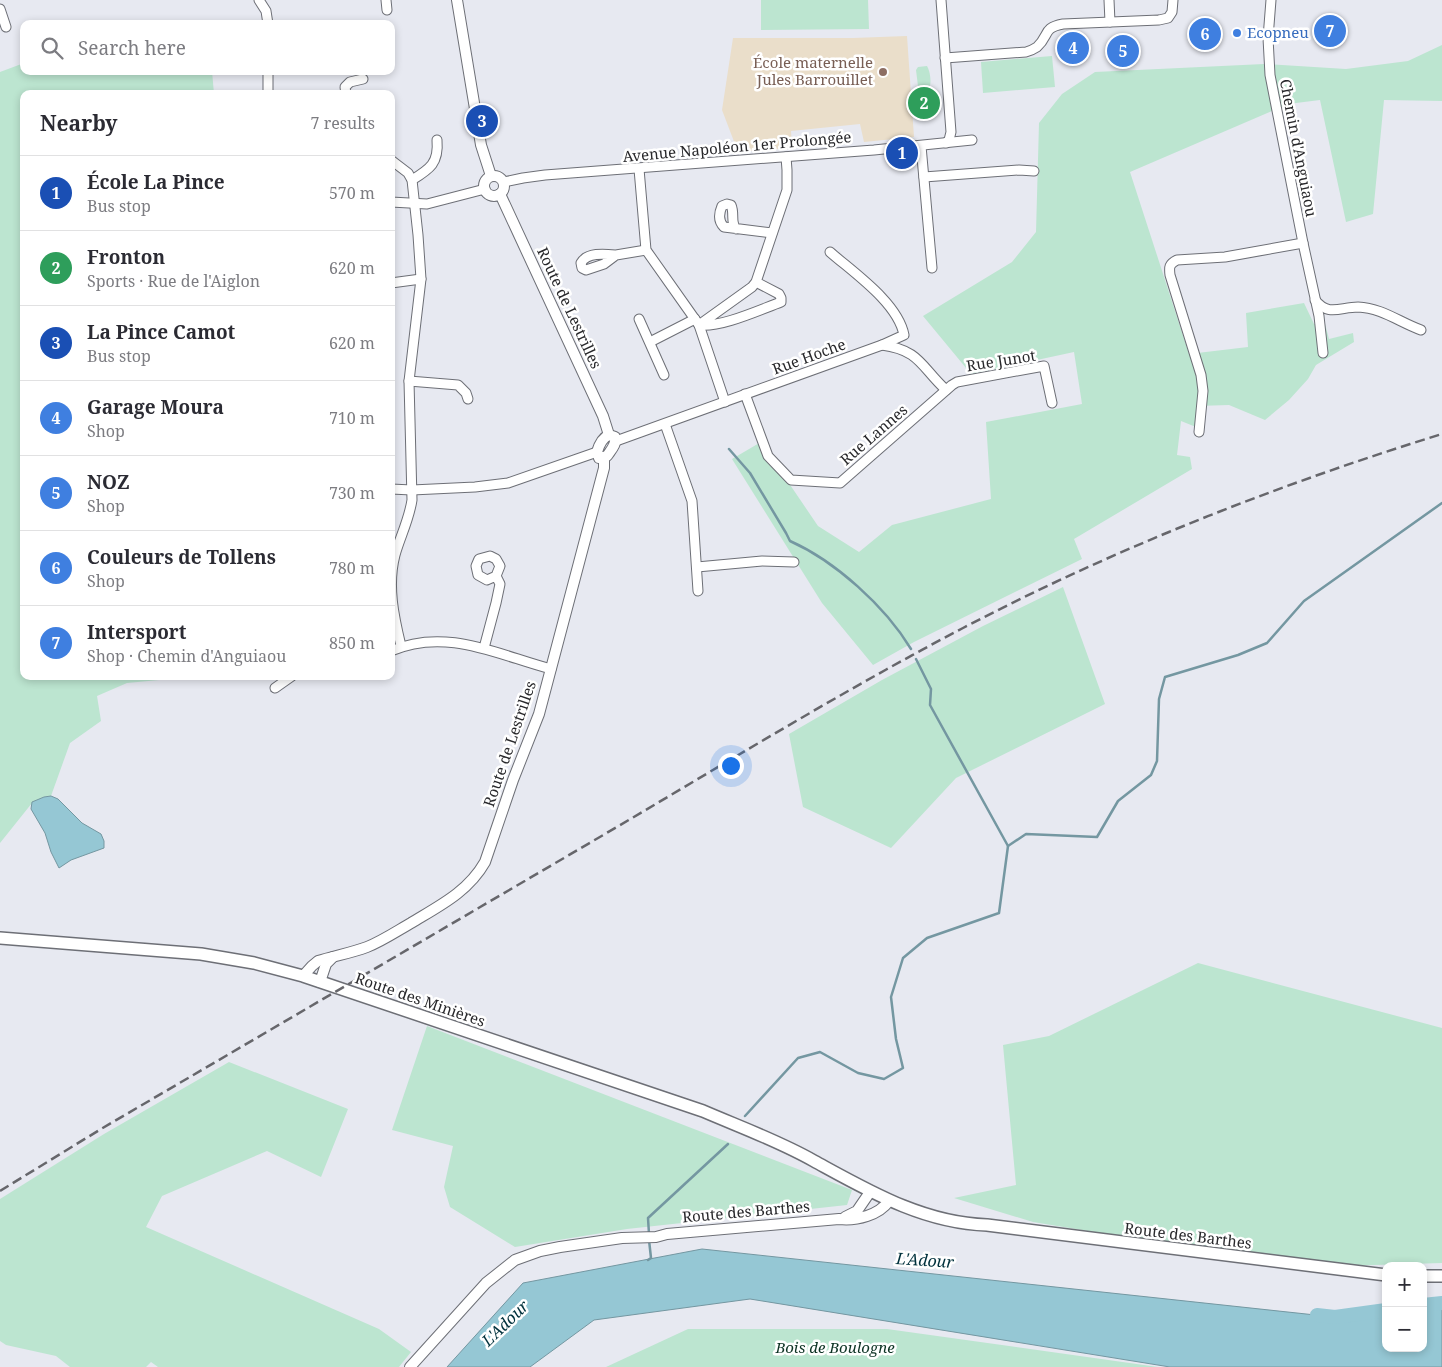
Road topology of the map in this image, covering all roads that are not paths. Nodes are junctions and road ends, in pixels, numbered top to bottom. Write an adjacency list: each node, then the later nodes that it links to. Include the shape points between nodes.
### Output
1 (259, 0): 10 (street)
2 (386, 0): 9 (street)
3 (457, 0): 26 (street, via 480,145)
4 (941, 0): 13 (street)
5 (1109, 0): 11 (street)
6 (1173, 0): 11 (street, via 1168,18)
7 (1271, 0): 36 (street, Chemin d'Anguiaou, via 1270,75)
8 (0, 10): 12 (street)
9 (387, 10)
10 (267, 20)
11 (1110, 22): 13 (street, via 1052,26 1036,48 1026,52)
12 (6, 27)
13 (945, 58): 20 (street, via 951,132)
14 (268, 75): 16 (street)
15 (363, 79): 17 (street, via 350,82)
16 (268, 90)
17 (345, 90)
18 (437, 140): 28 (street, via 438,153 428,170)
19 (972, 140): 20 (street, Avenue Napoléon 1er Prolongée)
20 (946, 143): 21 (street, Avenue Napoléon 1er Prolongée)
21 (921, 146): 22 (street, Avenue Napoléon 1er Prolongée); 27 (street)
22 (786, 157): 24 (street, Avenue Napoléon 1er Prolongée); 35 (street, via 786,190)
23 (395, 163): 28 (street)
24 (639, 169): 29 (street, Avenue Napoléon 1er Prolongée); 37 (street)
25 (1034, 171): 27 (street)
26 (491, 176): 29 (street, via 497,176); 30 (street, via 486,180)
27 (924, 177): 40 (street)
28 (412, 180): 33 (street)
29 (504, 182): 31 (street)
30 (485, 189): 31 (street, via 493,196); 33 (street)
31 (500, 194): 61 (street, Route de Lestrilles)
32 (395, 202): 33 (street)
33 (416, 205): 41 (street)
34 (736, 229): 35 (street)
35 (772, 233): 43 (street)
36 (1302, 243): 44 (street, Chemin d'Anguiaou); 60 (street, via 1171,263 1170,275 1203,391)
37 (646, 250): 39 (street); 46 (street)
38 (830, 252): 49 (street, Rue Hoche, via 885,301 902,325 904,335)
39 (616, 255)
40 (932, 268)
41 (421, 279): 42 (street); 52 (street)
42 (395, 282)
43 (756, 282): 46 (street); 46 (street, via 779,294 780,302 720,324 708,326)
44 (1315, 300): 47 (street, via 1328,311 1358,307 1372,309); 50 (street, Chemin d'Anguiaou)
45 (638, 319): 48 (street)
46 (697, 322): 48 (street); 57 (street)
47 (1421, 330)
48 (650, 342): 51 (street)
49 (882, 345): 54 (street, via 914,355); 55 (street, Rue Hoche)
50 (1323, 353)
51 (664, 375)
52 (409, 381): 56 (street, via 458,385); 64 (street)
53 (957, 382): 54 (street, Rue Lannes); 58 (street, Rue Junot, via 1044,366)
54 (946, 390): 55 (street, Rue Lannes, via 840,482 791,480 768,456)
55 (745, 394): 57 (street, Rue Hoche)
56 (468, 399)
57 (725, 402): 59 (street, Rue Hoche)
58 (1052, 403)
59 (665, 424): 61 (street, Rue Hoche); 67 (street, via 692,501)
60 (1200, 432)
61 (613, 438): 62 (street, via 604,438)
62 (600, 455): 64 (street, via 508,483); 74 (street, Route de Lestrilles, via 604,468)
63 (395, 489): 64 (street)
64 (412, 490): 65 (street, via 410,512)
65 (395, 552)
66 (794, 562): 67 (street, via 762,561)
67 (697, 567): 69 (street)
68 (496, 576): 72 (street, via 500,584)
69 (698, 591)
70 (395, 620): 71 (street)
71 (401, 646): 72 (street, via 436,641); 73 (street)
72 (484, 648): 74 (street)
73 (395, 649)
74 (551, 668): 78 (street, Route de Lestrilles, via 539,714 480,871 465,889 391,935)
75 (286, 680): 76 (street)
76 (275, 688)
77 (0, 938): 79 (main road, Route des Minières, via 200,954)
78 (333, 957): 79 (street, Route de Lestrilles, via 318,961); 80 (street, via 326,964)
79 (303, 976): 80 (main road, Route des Minières)
80 (320, 982): 81 (main road, Route des Minières, via 703,1111)
81 (814, 1160): 82 (main road, Route des Minières); 83 (main road, Route des Minières)
82 (870, 1192): 83 (main road, Route des Minières); 84 (street, Route des Barthes, via 857,1211)
83 (889, 1197): 84 (street, Route des Barthes, via 875,1213); 85 (main road, Route des Barthes); 85 (main road, Route des Barthes, via 916,1212)
84 (839, 1219): 89 (street, Route des Barthes, via 622,1238 540,1251 515,1260 486,1283)
85 (987, 1226): 86 (main road, Route des Barthes)
86 (1382, 1275)
87 (1427, 1276): 88 (main road)
88 (1442, 1276)
89 (410, 1367)

